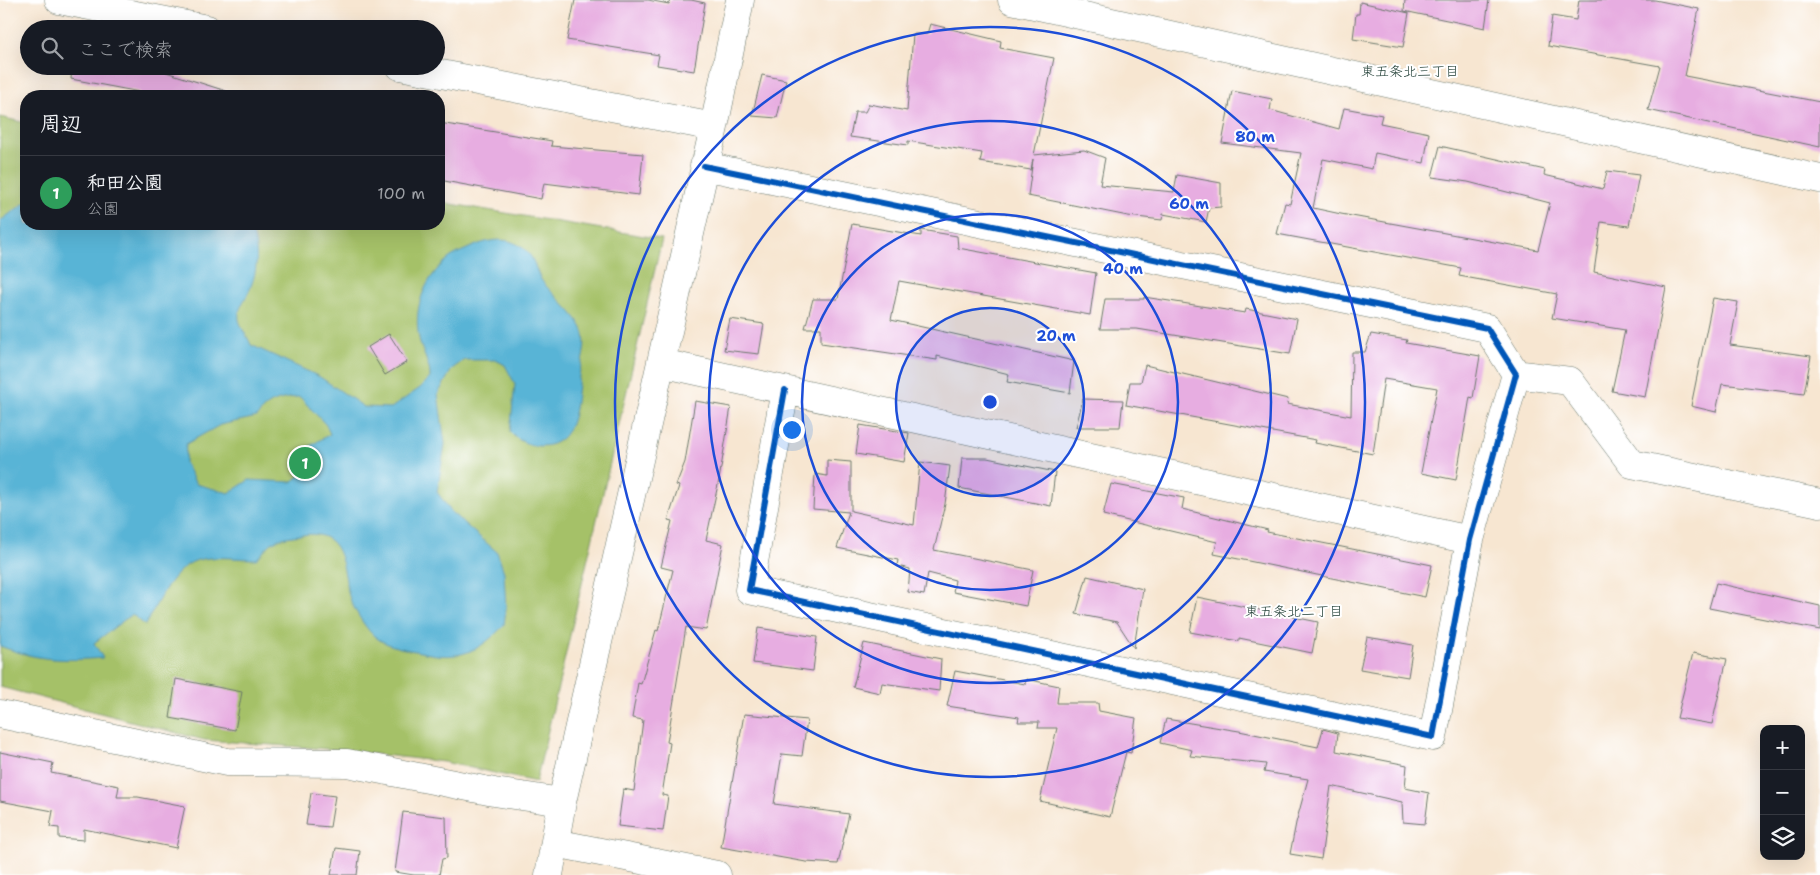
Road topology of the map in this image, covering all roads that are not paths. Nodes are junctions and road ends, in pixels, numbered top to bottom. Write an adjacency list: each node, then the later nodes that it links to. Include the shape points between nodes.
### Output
1 (59, 0): 4 (street)
2 (740, 0): 6 (street)
3 (1012, 0): 8 (street)
4 (161, 20)
5 (445, 75): 6 (street)
6 (714, 127): 7 (street)
7 (704, 166): 9 (street); 10 (street, via 1487,328)
8 (1820, 179)
9 (661, 363): 11 (street); 15 (street)
10 (1516, 374): 12 (street, via 1570,381 1632,464); 13 (street)
11 (785, 390): 13 (street); 13 (street, via 749,590 1433,737)
12 (1820, 503)
13 (1470, 540)
14 (0, 714): 15 (street, via 227,762 347,763)
15 (562, 802): 16 (street)
16 (555, 843): 17 (street); 18 (street)
17 (548, 875)
18 (716, 875)

